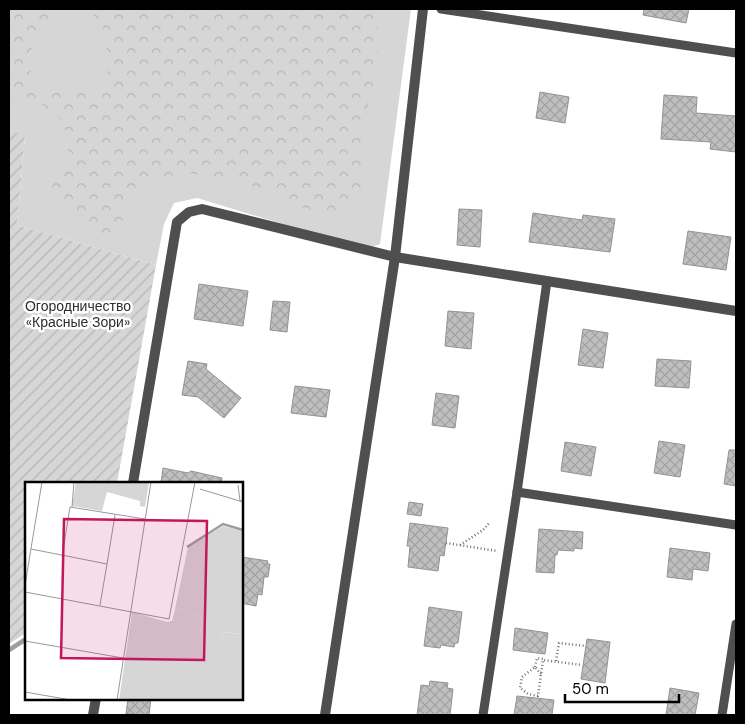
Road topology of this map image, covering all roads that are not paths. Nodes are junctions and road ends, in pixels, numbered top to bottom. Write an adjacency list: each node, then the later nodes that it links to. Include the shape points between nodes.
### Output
1 (423, 9): 4 (street)
2 (441, 9): 3 (lane)
3 (736, 53)
4 (395, 257): 5 (street); 7 (street, via 202,209 189,212 177,222); 13 (street)
5 (546, 281): 6 (street); 8 (lane)
6 (736, 311)
7 (132, 482)
8 (517, 492): 9 (lane); 14 (lane)
9 (736, 524)
10 (736, 624): 15 (lane)
11 (96, 699): 12 (street)
12 (93, 715)
13 (325, 715)
14 (483, 715)
15 (722, 715)

